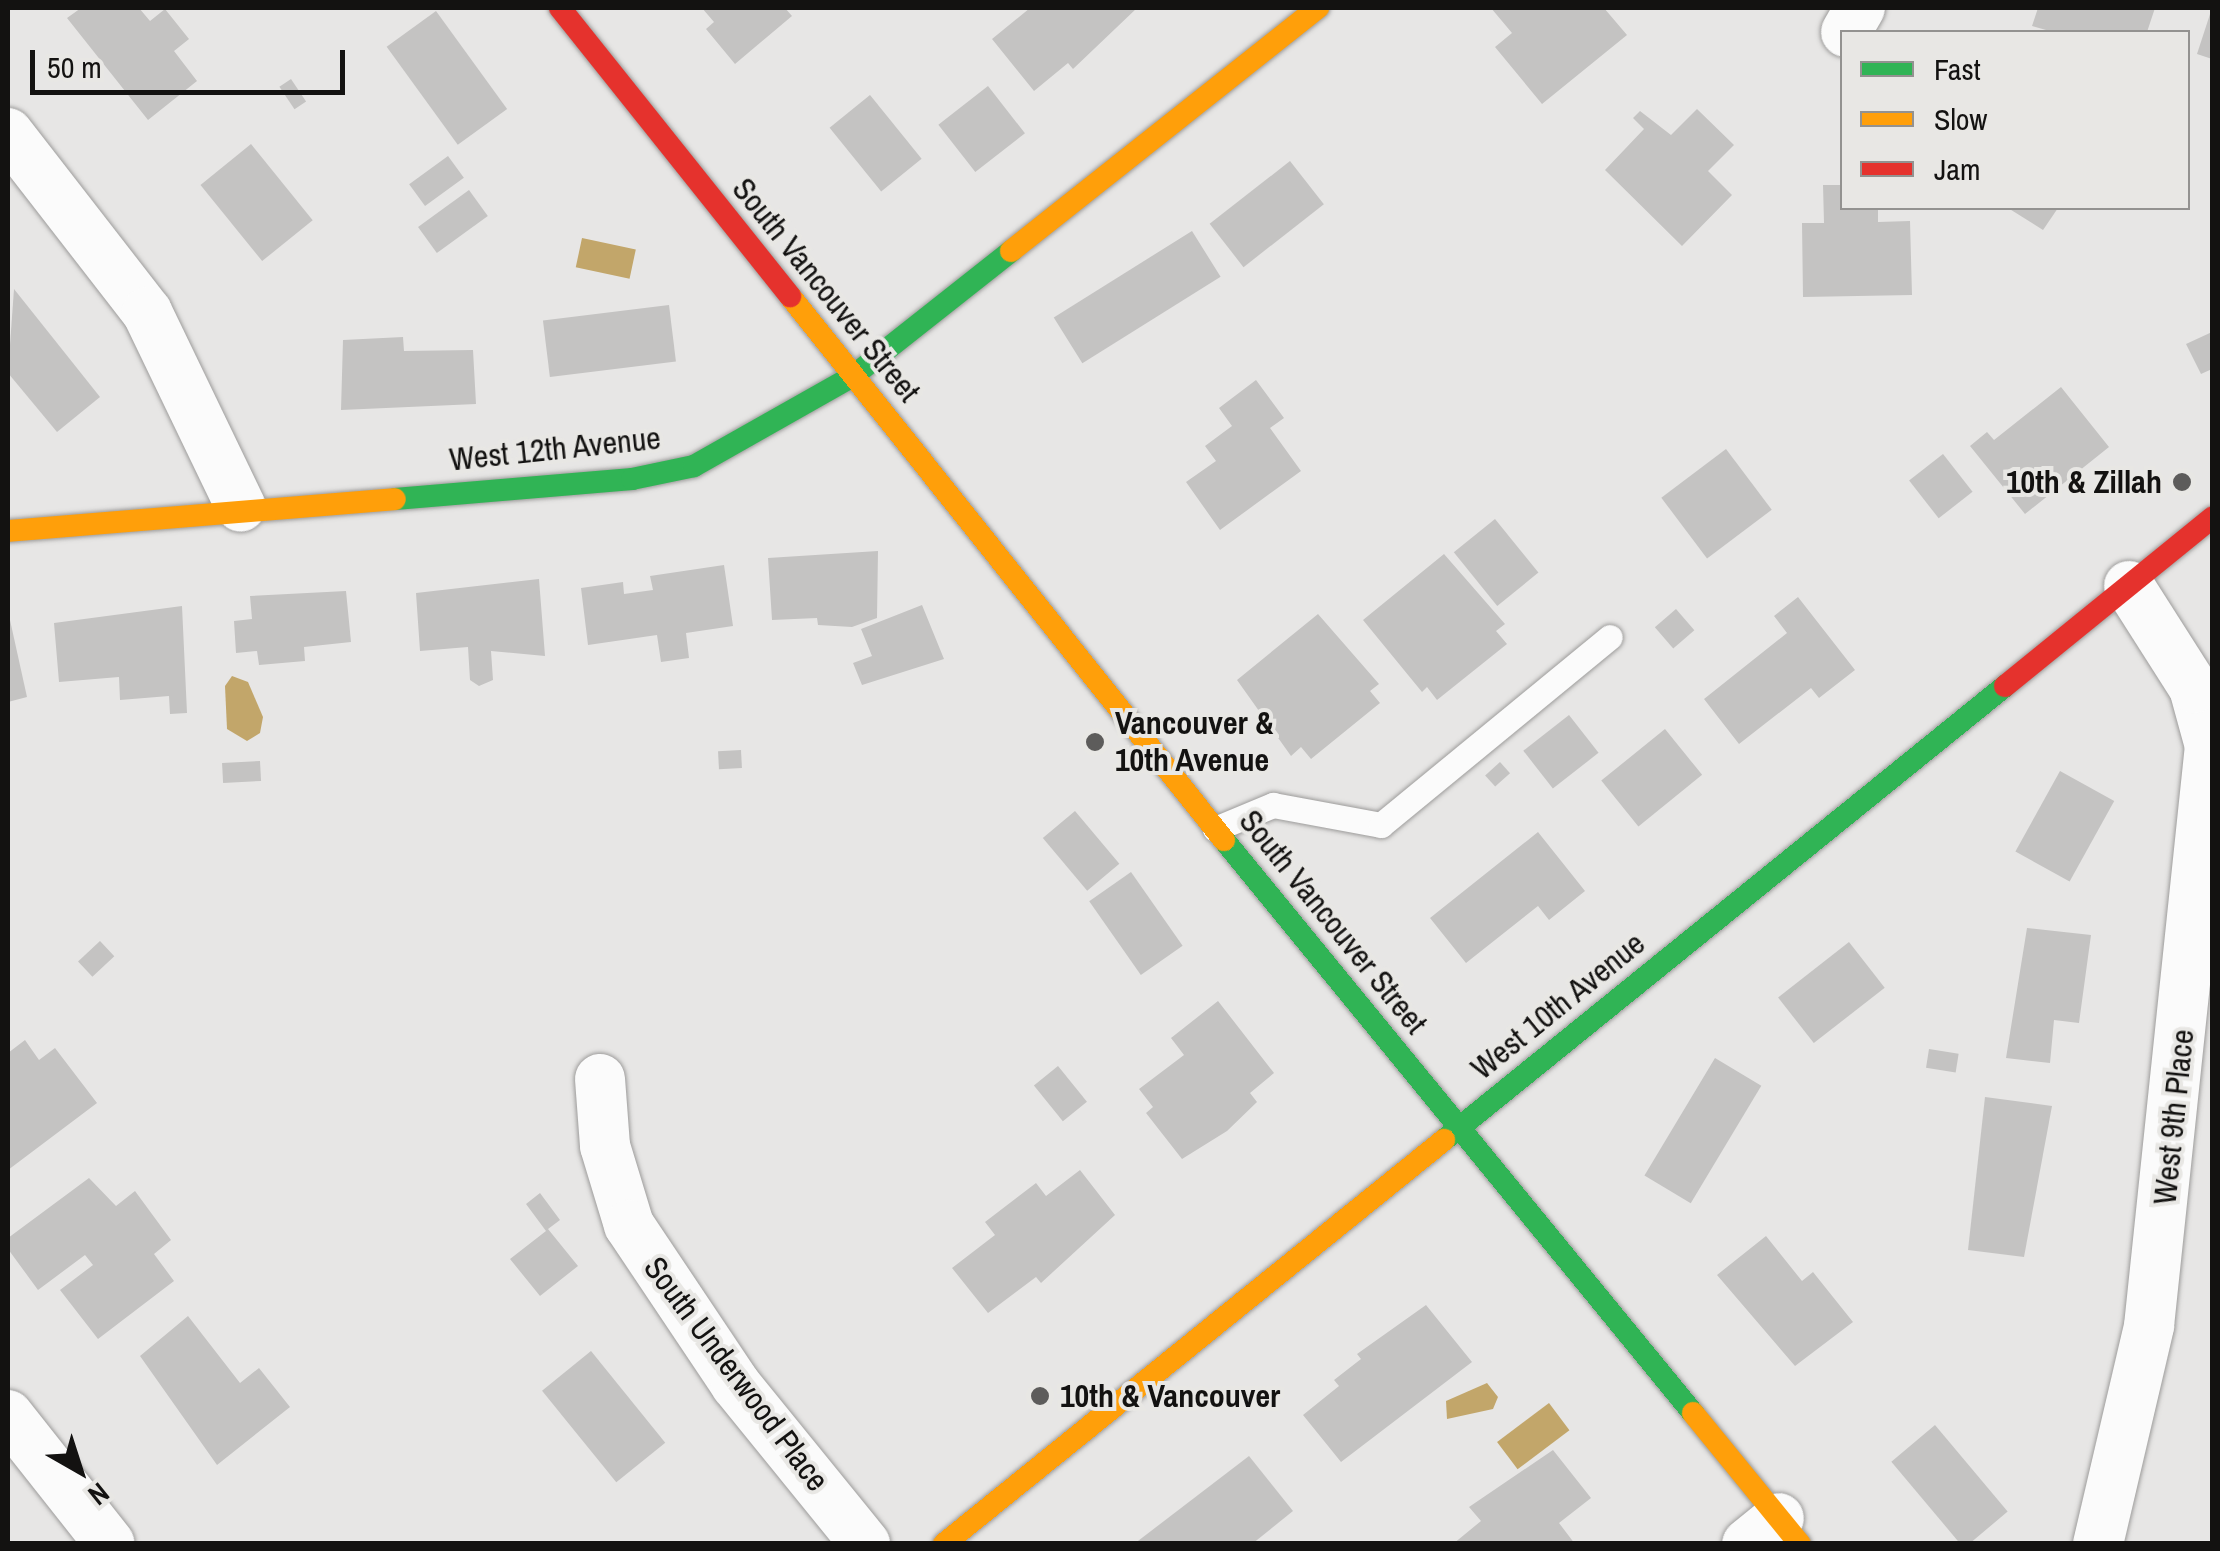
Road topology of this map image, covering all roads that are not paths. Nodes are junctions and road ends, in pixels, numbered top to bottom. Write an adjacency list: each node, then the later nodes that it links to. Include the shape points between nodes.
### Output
1 (560, 8): 6 (street, South Vancouver Street)
2 (1318, 8): 6 (street, West 12th Avenue)
3 (1860, 8): 4 (street)
4 (1848, 30)
5 (8, 133): 7 (street, via 147,312)
6 (853, 376): 7 (street, West 12th Avenue, via 742,443 668,473); 12 (street, South Vancouver Street)
7 (241, 507): 9 (street, West 12th Avenue)
8 (2212, 518): 10 (street, West 10th Avenue)
9 (8, 531)
10 (2129, 586): 14 (street, West 10th Avenue); 20 (street, West 9th Place, via 2194,688 2210,746 2152,1308)
11 (1610, 636): 12 (lane, via 1382,825 1273,805)
12 (1215, 829): 14 (street, South Vancouver Street)
13 (600, 1079): 18 (street, South Underwood Place, via 604,1146 629,1225 736,1384)
14 (1458, 1128): 16 (street, South Vancouver Street); 19 (street, West 10th Avenue)
15 (8, 1415): 17 (street)
16 (1775, 1535)
17 (110, 1544)
18 (865, 1544)
19 (944, 1544)
20 (2098, 1544)

